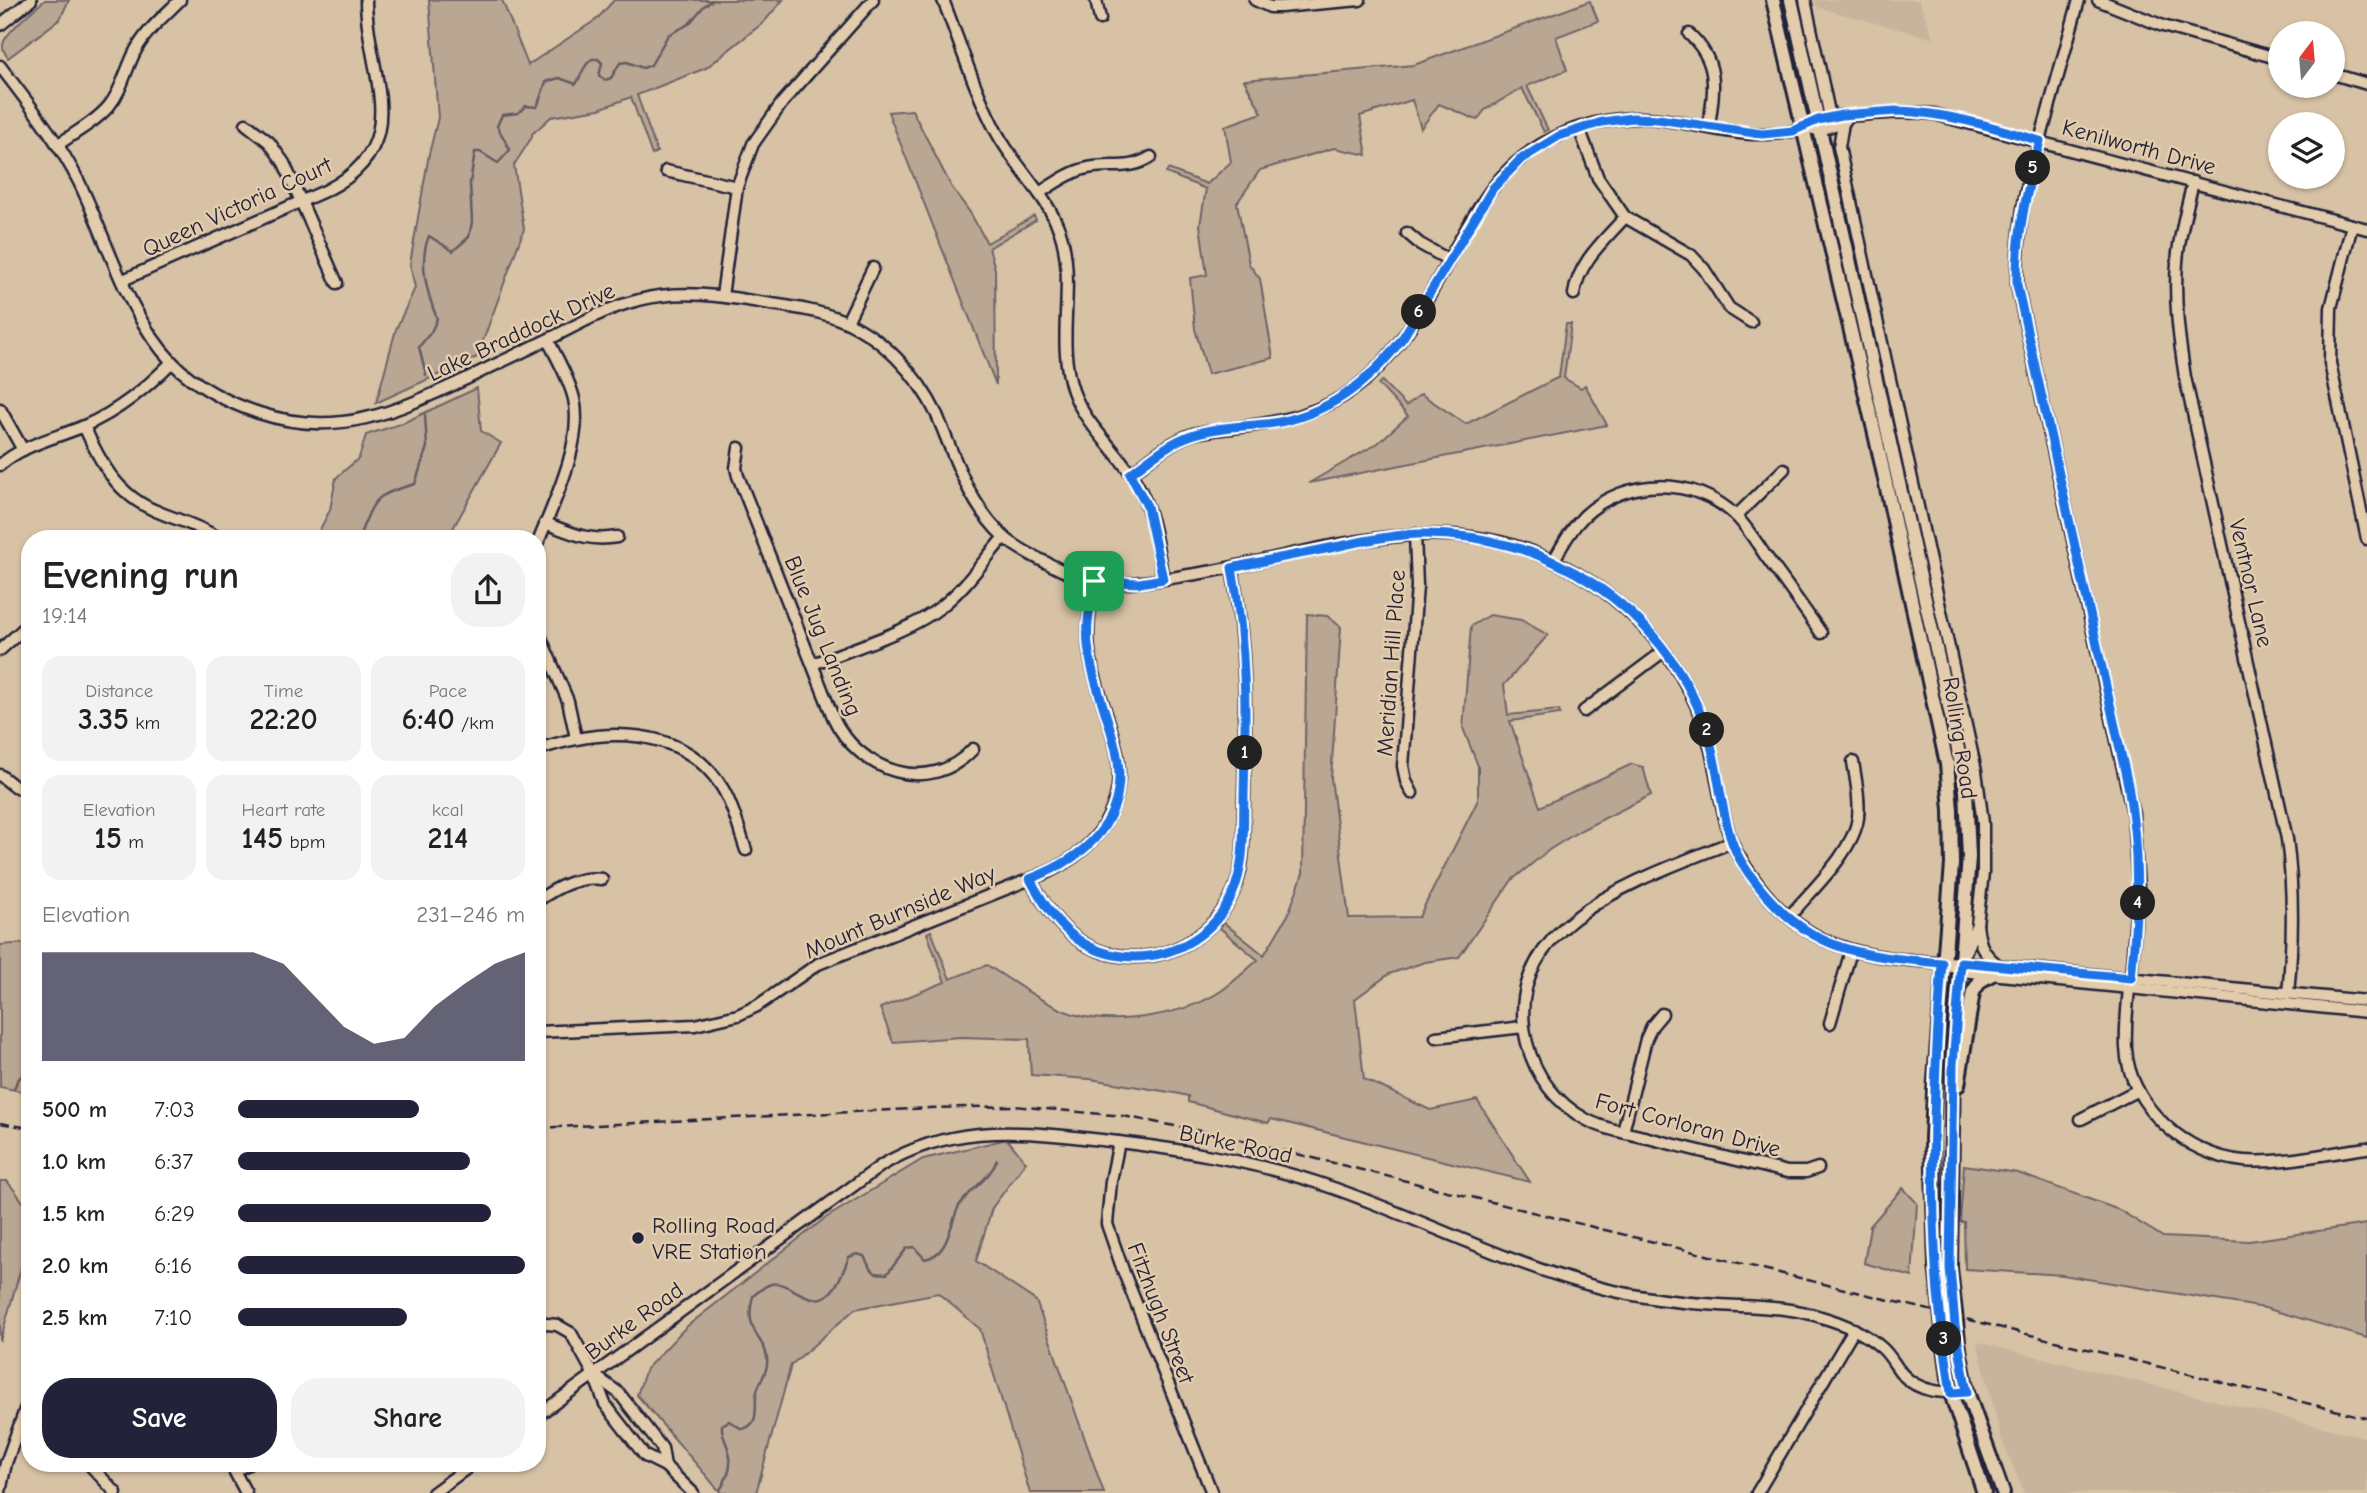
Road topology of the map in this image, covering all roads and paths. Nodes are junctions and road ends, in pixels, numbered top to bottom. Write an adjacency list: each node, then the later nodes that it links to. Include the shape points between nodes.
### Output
1 (31, 0): 15 (street)
2 (180, 0): 29 (street, via 144,37 107,108)
3 (366, 0): 35 (street, Queen Victoria Court, via 382,100 378,132 365,160 349,176)
4 (873, 0): 33 (street, via 765,124)
5 (943, 0): 34 (street, via 997,132)
6 (1096, 0): 14 (street)
7 (1255, 0): 8 (street, via 1280,7)
8 (1360, 0)
9 (1773, 0): 27 (main road, Rolling Road)
10 (1791, 0): 22 (main road, Rolling Road)
11 (1805, 0): 22 (street, Rolling Road)
12 (2079, 0): 28 (street)
13 (2098, 0): 17 (street, via 2163,26)
14 (1100, 19)
15 (0, 25)
16 (1689, 34): 25 (street, via 1705,51 1713,73)
17 (2268, 56)
18 (0, 66): 29 (street, Lake Braddock Drive)
19 (2345, 78): 20 (street)
20 (2367, 84)
21 (1858, 115): 22 (street, Kenilworth Drive); 23 (street, Kenilworth Drive); 28 (street, Kenilworth Drive, via 1934,114)
22 (1823, 122): 23 (street, Kenilworth Drive); 27 (street, Kenilworth Drive); 92 (main road, Rolling Road, via 1961,763 1969,857)
23 (1843, 123): 89 (street, Rolling Road, via 1839,147 1976,771 1984,847)
24 (246, 124): 35 (street, via 276,150)
25 (1709, 126): 26 (street, Kenilworth Drive, via 1632,118); 27 (street, Kenilworth Drive, via 1762,134)
26 (1579, 128): 36 (street, via 1598,178); 40 (street, Kenilworth Drive, via 1541,145 1504,174)
27 (1802, 128): 91 (main road, Rolling Road, via 1943,742 1952,841)
28 (2040, 141): 32 (street, Kenilworth Drive); 94 (street, via 2020,222 2017,285 2133,814 2138,887)
29 (57, 145): 42 (street, Lake Braddock Drive, via 81,186)
30 (1151, 157): 34 (street, via 1137,165 1076,171)
31 (666, 171): 33 (street)
32 (2193, 182): 37 (street, Kenilworth Drive); 95 (street, Ventnor Lane, via 2177,261 2178,337 2287,839 2293,927)
33 (737, 187): 45 (street)
34 (1039, 194): 56 (street, via 1064,248 1066,360 1072,389 1086,418)
35 (301, 202): 42 (street, Queen Victoria Court); 43 (street)
36 (1625, 217): 44 (street, via 1583,266); 47 (street, via 1690,255 1729,309)
37 (2352, 225): 38 (street, Kenilworth Drive); 64 (street, via 2331,308 2330,363)
38 (2367, 229)
39 (1407, 233): 40 (street)
40 (1449, 260): 56 (street, Kenilworth Drive, via 1404,336 1351,391 1284,421 1188,436)
41 (873, 268): 46 (street)
42 (123, 280): 49 (street, Lake Braddock Drive, via 141,319)
43 (337, 283)
44 (1574, 294)
45 (722, 296): 46 (street, Lake Braddock Drive, via 802,308); 48 (street, Lake Braddock Drive, via 684,293 643,298 598,314)
46 (847, 322): 63 (street, Lake Braddock Drive, via 887,350 915,380 935,411 967,486)
47 (1751, 322)
48 (548, 340): 49 (street, Lake Braddock Drive, via 401,409 337,423 293,421 251,411 215,394); 58 (street, via 570,386 577,420 572,449)
49 (172, 362): 51 (street, via 133,398)
50 (0, 409): 53 (street)
51 (84, 426): 53 (street); 59 (street, via 104,468 129,495 153,510)
52 (739, 448): 74 (street, Blue Jug Landing, via 738,476)
53 (23, 450): 54 (street)
54 (0, 465)
55 (1784, 469): 57 (street)
56 (1130, 474): 67 (street, via 1147,506)
57 (1736, 516): 65 (street, via 1687,489 1633,489 1606,499 1585,515); 70 (street)
58 (545, 523): 60 (street); 62 (street, via 587,539)
59 (205, 530)
60 (542, 530)
61 (1415, 534): 65 (street, Lake Braddock Drive, via 1506,543); 66 (street, Lake Braddock Drive); 82 (street, Meridian Hill Place, via 1417,586 1403,765)
62 (617, 537)
63 (1004, 537): 68 (street, Lake Braddock Drive, via 1051,565); 74 (street, via 953,596 930,615)
64 (2367, 539)
65 (1554, 560): 73 (street, Lake Braddock Drive, via 1617,601)
66 (1232, 568): 67 (street, Lake Braddock Drive); 86 (street, via 1244,647 1245,726 1242,862 1225,908 1204,932 1179,947 1150,956 1120,956 1091,947 1067,932 1049,913)
67 (1163, 579): 68 (street, Lake Braddock Drive)
68 (1094, 581): 86 (street, Mount Burnside Way, via 1088,646 1117,753 1115,801 1087,848 1066,864)
69 (21, 632): 71 (street)
70 (1821, 634)
71 (0, 650)
72 (546, 650): 76 (street, via 568,701)
73 (1664, 651): 75 (street); 83 (street, Lake Braddock Drive, via 1686,684 1706,728)
74 (813, 664): 78 (street, Blue Jug Landing, via 846,739 883,768 936,773 964,760)
75 (1584, 711)
76 (576, 738): 77 (street); 84 (street, via 645,736 690,754 724,790)
77 (546, 747)
78 (973, 749)
79 (1853, 762): 88 (street, via 1859,806 1852,836)
80 (0, 775): 81 (street)
81 (21, 789)
82 (1412, 793)
83 (1732, 842): 88 (street, Lake Braddock Drive, via 1758,886); 100 (street, Fort Corloran Drive, via 1644,879 1564,925 1532,971)
84 (746, 850)
85 (603, 879): 87 (street, via 571,882)
86 (1030, 879): 101 (street, Mount Burnside Way, via 818,964 738,1015 695,1025)
87 (546, 896)
88 (1789, 917): 90 (street, Lake Braddock Drive, via 1824,941)
89 (1977, 925): 92 (street, Rolling Road); 93 (street, via 1981,949)
90 (1851, 951): 91 (street, Lake Braddock Drive); 99 (street)
91 (1942, 963): 92 (street, Lake Braddock Drive); 114 (main road, Rolling Road, bridge, via 1933,1127 1936,1265)
92 (1961, 967): 93 (street, Lake Braddock Drive); 105 (main road, Rolling Road)
93 (1995, 970): 94 (street, Lake Braddock Drive); 105 (main road, via 1973,992)
94 (2130, 983): 95 (street); 97 (street); 103 (street, via 2126,1048)
95 (2288, 994): 96 (street)
96 (2367, 1001)
97 (2367, 1012)
98 (1662, 1014): 106 (street, via 1646,1039)
99 (1830, 1023)
100 (1523, 1027): 102 (street); 106 (street, Fort Corloran Drive, via 1536,1067 1557,1097 1588,1120)
101 (546, 1032)
102 (1436, 1037)
103 (2138, 1090): 104 (street); 108 (street, via 2175,1134 2226,1158 2271,1161)
104 (2081, 1119)
105 (1951, 1123): 113 (main road, Rolling Road, bridge, via 1950,1268)
106 (1623, 1132): 109 (street, Fort Corloran Drive, via 1787,1172)
107 (1119, 1142): 111 (street, Burke Road, via 1307,1179 1498,1254 1603,1289 1673,1302 1799,1311); 112 (street, Burke Road, via 1009,1132 959,1135 916,1147 871,1173); 128 (street, Fitzhugh Street, via 1107,1224)
108 (2367, 1148)
109 (1818, 1168)
110 (546, 1324): 112 (street, via 571,1333)
111 (1854, 1329): 114 (street, Burke Road, via 1882,1348 1914,1384); 129 (street)
112 (594, 1375): 115 (street, Burke Road); 119 (street, via 605,1404 645,1456); 119 (street, via 619,1393 663,1448)
113 (1967, 1392): 114 (street, Burke Road); 131 (main road, Rolling Road)
114 (1951, 1393): 130 (main road, Rolling Road)
115 (546, 1410)
116 (21, 1421): 117 (street)
117 (18, 1429): 118 (street); 123 (street)
118 (21, 1430)
119 (665, 1466): 127 (street)
120 (96, 1472): 124 (street)
121 (236, 1472): 125 (street)
122 (462, 1472): 126 (street)
123 (0, 1492)
124 (116, 1493)
125 (246, 1493)
126 (433, 1493)
127 (692, 1493)
128 (1212, 1493)
129 (1757, 1493)
130 (1984, 1493)
131 (2003, 1493)

